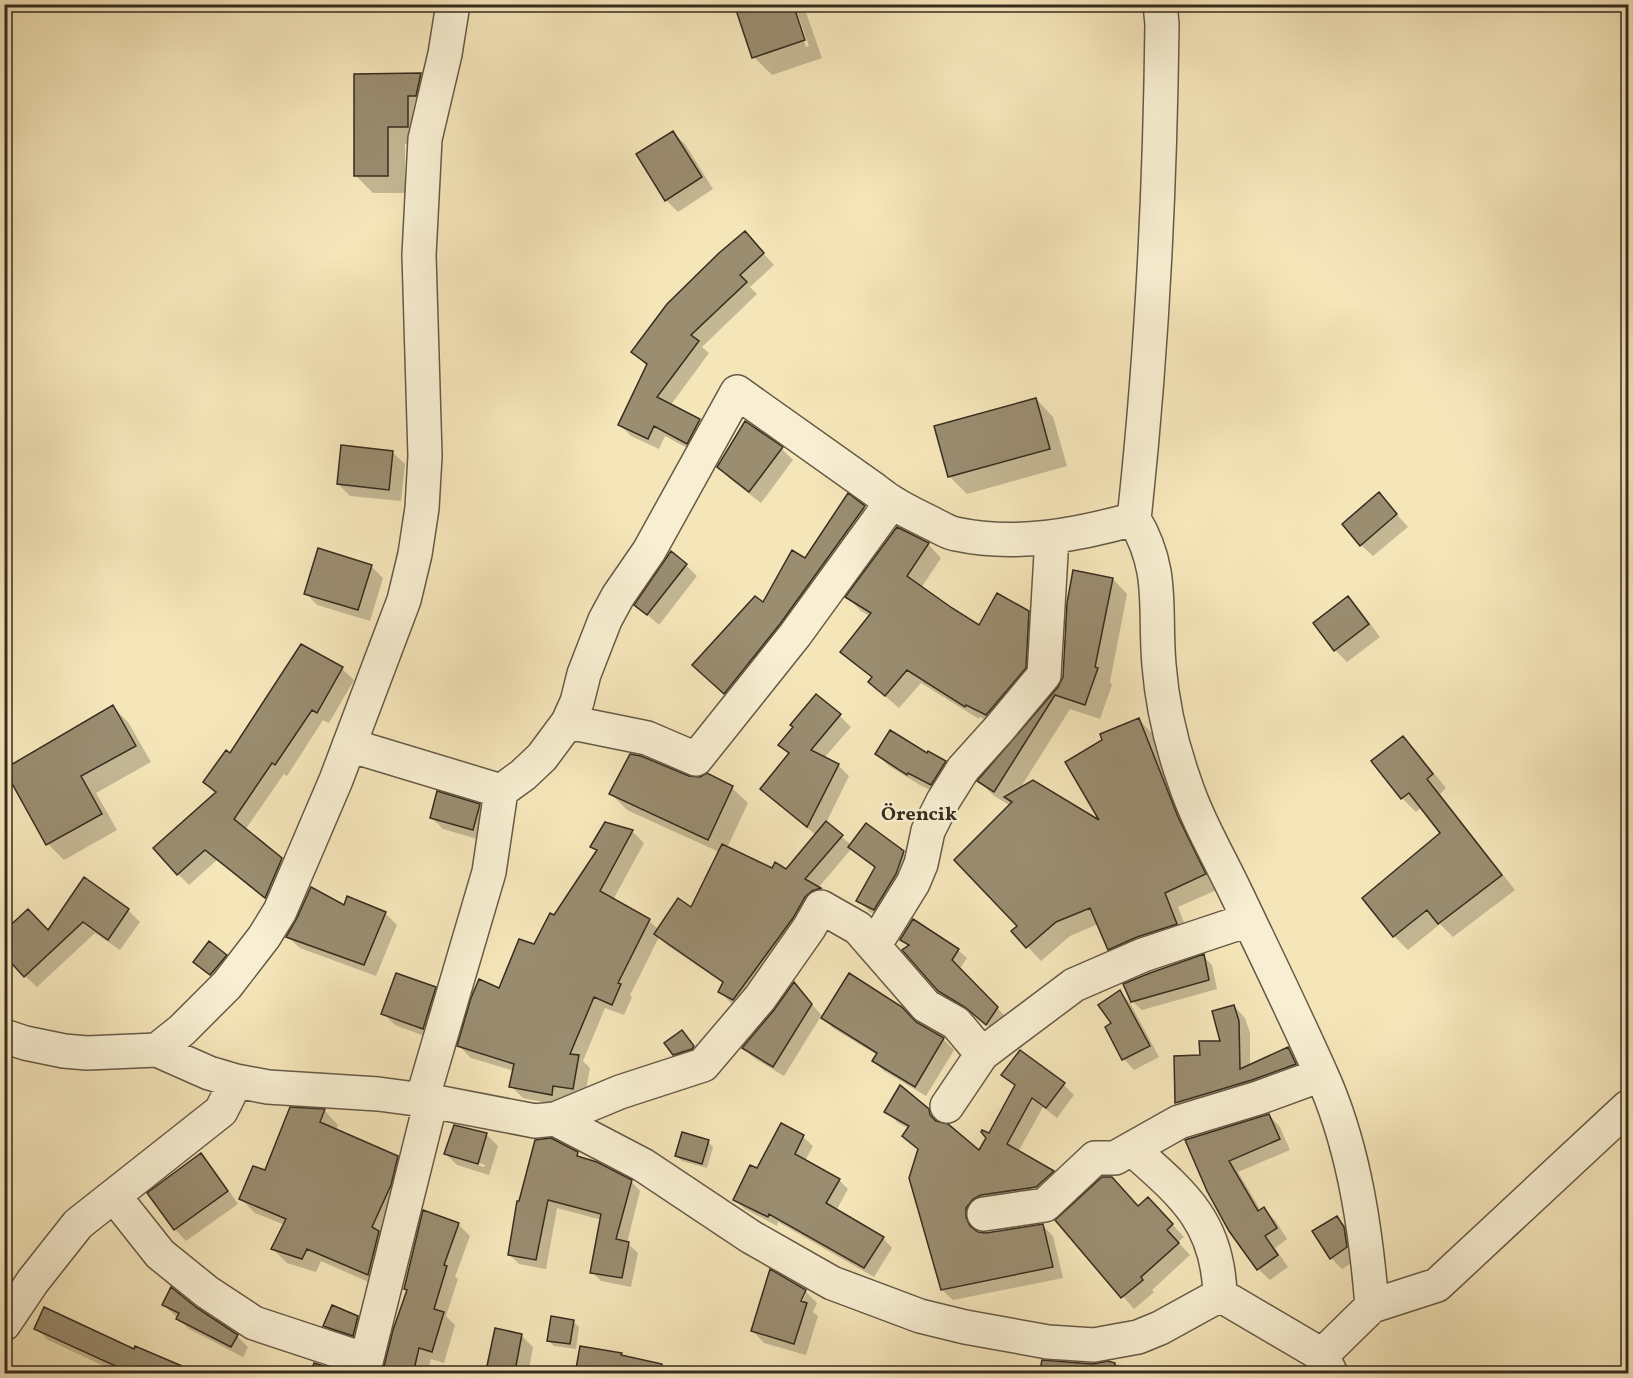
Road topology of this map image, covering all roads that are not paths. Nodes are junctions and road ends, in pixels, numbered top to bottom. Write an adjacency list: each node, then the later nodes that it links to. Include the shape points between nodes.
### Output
1 (453, 4): 7 (street, via 425,138 421,197 420,330 425,456 422,508 404,600)
2 (1160, 4): 4 (street, via 1155,261)
3 (891, 504): 5 (street, via 954,534 986,538); 6 (street, via 795,635 696,759 647,738); 6 (street, via 736,392 605,620)
4 (1134, 519): 5 (street); 9 (street, via 1152,554 1156,575 1159,666 1172,741 1198,818)
5 (1052, 537): 10 (street, via 1044,675 963,769 928,831 913,883)
6 (568, 722): 8 (street, via 542,757)
7 (349, 745): 8 (street); 12 (street, via 285,900 264,937 205,1009)
8 (501, 791): 16 (street, via 489,872)
9 (1248, 920): 13 (street, via 1143,955 1074,985); 14 (street)
10 (873, 946): 13 (street, via 927,1006 956,1023); 19 (street, via 858,928 821,907 760,998 703,1065 620,1092)
11 (4, 1036): 12 (street, via 64,1051)
12 (157, 1050): 15 (street)
13 (982, 1054): 17 (street)
14 (1321, 1075): 20 (street, via 1179,1122); 24 (street, via 1343,1134 1355,1184 1365,1234)
15 (236, 1081): 16 (street); 21 (street, via 222,1110)
16 (426, 1101): 19 (street, via 535,1122); 27 (street)
17 (947, 1106)
18 (1629, 1107): 24 (street, via 1437,1285)
19 (555, 1119): 23 (street, via 643,1165 751,1237 832,1283 920,1316 1006,1335 1094,1345 1138,1337)
20 (1132, 1149): 22 (street, via 1115,1158 1095,1158 1045,1205); 23 (street, via 1171,1183 1200,1217 1215,1251)
21 (114, 1196): 25 (street, via 78,1224); 27 (street, via 160,1254 207,1292 254,1323)
22 (984, 1214)
23 (1220, 1295): 26 (street)
24 (1372, 1306): 26 (street)
25 (4, 1324)
26 (1326, 1364)
27 (365, 1367)

